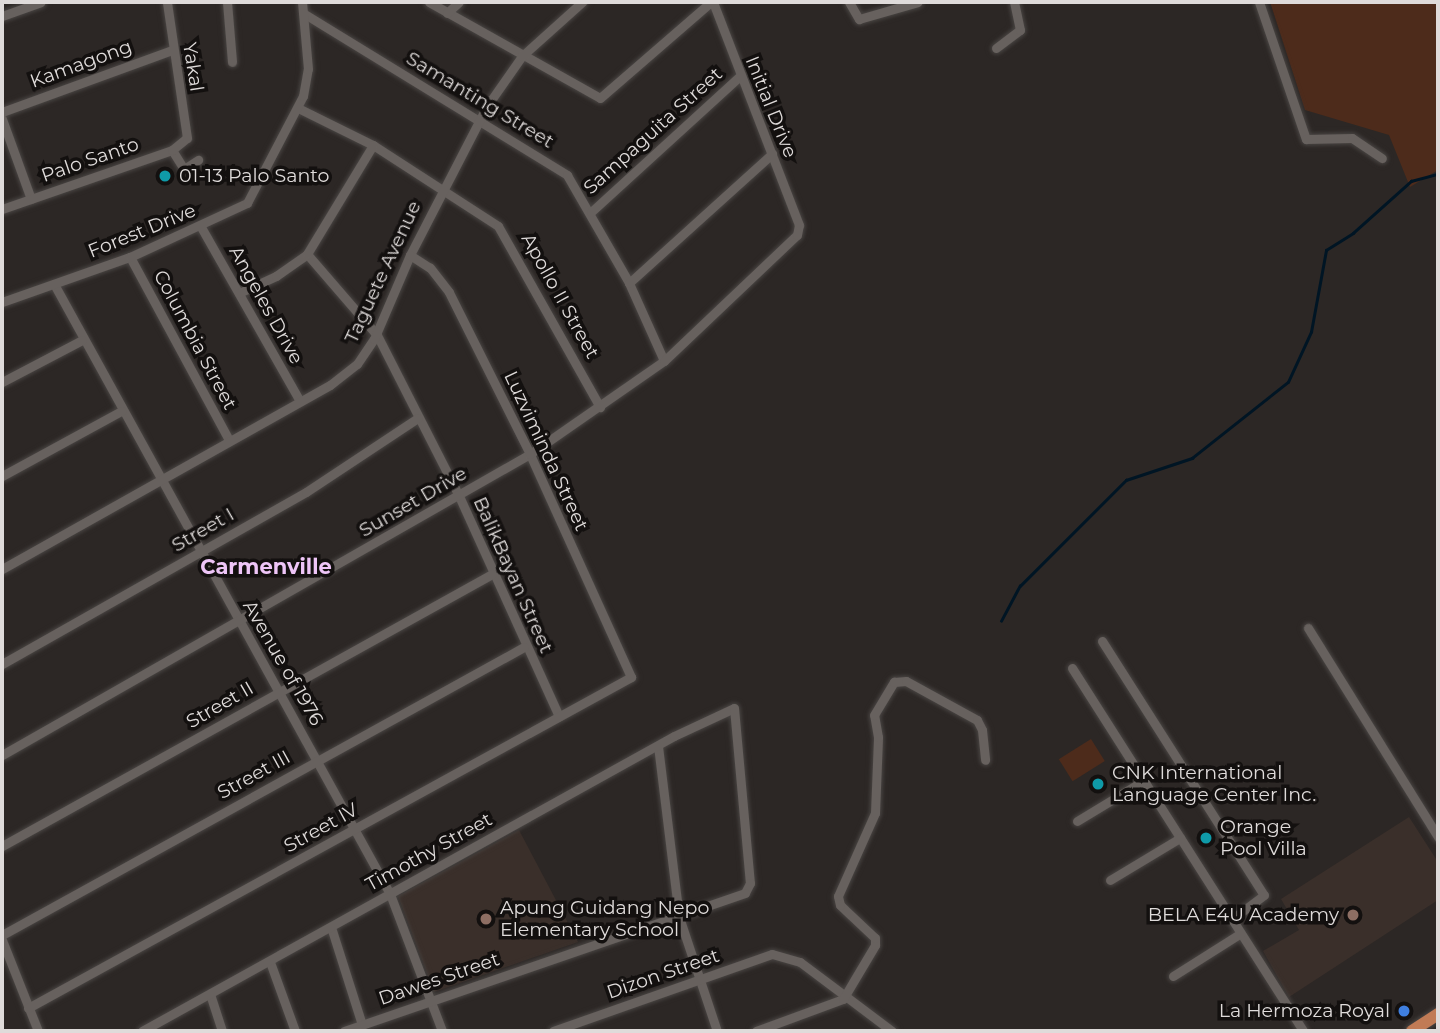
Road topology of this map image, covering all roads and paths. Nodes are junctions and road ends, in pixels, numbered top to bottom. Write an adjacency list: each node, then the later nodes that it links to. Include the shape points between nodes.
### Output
1 (41, 2): 15 (street)
2 (167, 2): 17 (street, Yakal)
3 (227, 2): 19 (street)
4 (302, 2): 13 (street, Forest Drive)
5 (429, 2): 14 (street)
6 (460, 2): 14 (street)
7 (582, 2): 18 (street, Taguete Avenue)
8 (712, 2): 18 (street, via 600,98); 20 (street, Initial Drive)
9 (849, 2): 10 (street, via 859,19)
10 (918, 2)
11 (1014, 2): 16 (street, via 1020,30)
12 (1259, 2): 29 (street, via 1306,139 1317,142 1343,136)
13 (303, 13): 21 (street, Forest Drive, via 308,69); 24 (street, Samanting Street)
14 (447, 13): 18 (street)
15 (2, 16)
16 (996, 48)
17 (172, 50): 22 (street, Kamagong); 25 (street, Yakal)
18 (522, 56): 24 (street, Taguete Avenue)
19 (232, 62)
20 (739, 77): 28 (street, Initial Drive); 34 (street, Sampaguita Street)
21 (298, 108): 26 (street, Apollo II Street); 36 (street, Forest Drive, via 253,195)
22 (2, 112)
23 (2, 119): 32 (street)
24 (478, 123): 31 (street, Taguete Avenue); 34 (street, Samanting Street, via 545,158 567,175)
25 (187, 138): 27 (street, Palo Santo)
26 (373, 145): 31 (street, Apollo II Street); 37 (street)
27 (172, 150): 30 (street, via 180,167); 32 (street, Palo Santo)
28 (772, 154): 35 (street, Initial Drive); 40 (street)
29 (1382, 158)
30 (198, 160)
31 (441, 192): 38 (street, Taguete Avenue); 49 (street, Apollo II Street, via 508,236)
32 (31, 199): 33 (street, Palo Santo)
33 (2, 209)
34 (590, 212): 40 (street, Samanting Street)
35 (799, 225): 46 (street, Sunset Drive, via 797,235)
36 (201, 227): 39 (street, Forest Drive); 42 (street, Angeles Drive)
37 (307, 254): 42 (street, via 276,276); 44 (street, BalikBayan Street)
38 (410, 256): 44 (street, Taguete Avenue); 53 (street, Luzviminda Street, via 442,279)
39 (130, 257): 41 (street, Forest Drive); 52 (street, Columbia Street)
40 (629, 283): 46 (street, Samanting Street)
41 (54, 284): 43 (street, Forest Drive); 45 (street, Avenue of 1976)
42 (239, 293): 48 (street, Angeles Drive)
43 (2, 302)
44 (377, 335): 48 (street, Taguete Avenue, via 349,371); 51 (street, BalikBayan Street)
45 (82, 340): 47 (street); 50 (street, Avenue of 1976)
46 (664, 361): 49 (street, Sunset Drive)
47 (2, 382)
48 (300, 401): 52 (street, Taguete Avenue)
49 (600, 407): 53 (street, Sunset Drive)
50 (121, 411): 54 (street); 55 (street, Avenue of 1976)
51 (418, 418): 56 (street, BalikBayan Street); 57 (street, Street I, via 306,492)
52 (229, 440): 55 (street, Taguete Avenue)
53 (530, 454): 56 (street, Sunset Drive); 66 (street, Luzviminda Street)
54 (2, 476)
55 (159, 481): 57 (street, Avenue of 1976); 58 (street, Taguete Avenue)
56 (459, 496): 59 (street, BalikBayan Street); 60 (street, Sunset Drive)
57 (201, 552): 60 (street, Avenue of 1976); 64 (street, Street I)
58 (2, 569)
59 (492, 574): 63 (street, BalikBayan Street); 67 (street, Street II)
60 (239, 622): 67 (street, Avenue of 1976); 70 (street, Sunset Drive)
61 (1308, 628): 76 (street)
62 (1102, 641): 83 (street, via 1264,895)
63 (524, 647): 68 (street, BalikBayan Street); 71 (street, Street III)
64 (2, 664)
65 (1072, 668): 73 (street)
66 (631, 677): 68 (street, Street IV)
67 (278, 692): 71 (street, Avenue of 1976); 78 (street, Street II)
68 (559, 716): 75 (street, Street IV)
69 (658, 746): 80 (street, Timothy Street, via 734,708 750,883); 81 (street, Timothy Street); 82 (street)
70 (2, 755)
71 (319, 760): 75 (street, Avenue of 1976); 86 (street, Street III)
72 (985, 760): 93 (street, via 977,720 926,692 900,681 877,705 875,813 838,895 840,905 875,938 875,945)
73 (1143, 781): 74 (street); 77 (street)
74 (1077, 821)
75 (355, 829): 81 (street, Avenue of 1976); 94 (street, Street IV)
76 (1438, 837)
77 (1180, 838): 79 (street); 83 (street)
78 (2, 846)
79 (1110, 880)
80 (745, 893): 82 (street, Dawes Street)
81 (390, 894): 84 (street, Timothy Street); 92 (street, Avenue of 1976)
82 (679, 917): 90 (street); 92 (street, Dawes Street)
83 (1232, 919): 85 (street)
84 (331, 927): 88 (street, Timothy Street); 96 (street)
85 (1241, 933): 89 (street); 107 (street)
86 (2, 935)
87 (2, 940): 94 (street)
88 (270, 962): 91 (street, Timothy Street); 100 (street)
89 (1173, 976)
90 (701, 980): 93 (street, Dizon Street, via 772,954 785,954); 103 (street, Dizon Street); 104 (street)
91 (210, 994): 98 (street, Timothy Street); 99 (street)
92 (432, 999): 96 (street, Dawes Street); 102 (street, Avenue of 1976)
93 (843, 999): 105 (street); 106 (street)
94 (28, 1009): 97 (street)
95 (1438, 1014): 108 (main road)
96 (362, 1025): 101 (street, Dawes Street)
97 (38, 1031)
98 (142, 1031)
99 (222, 1031)
100 (295, 1031)
101 (344, 1031)
102 (442, 1031)
103 (553, 1031)
104 (717, 1031)
105 (756, 1031)
106 (892, 1031)
107 (1303, 1031)
108 (1412, 1031)

